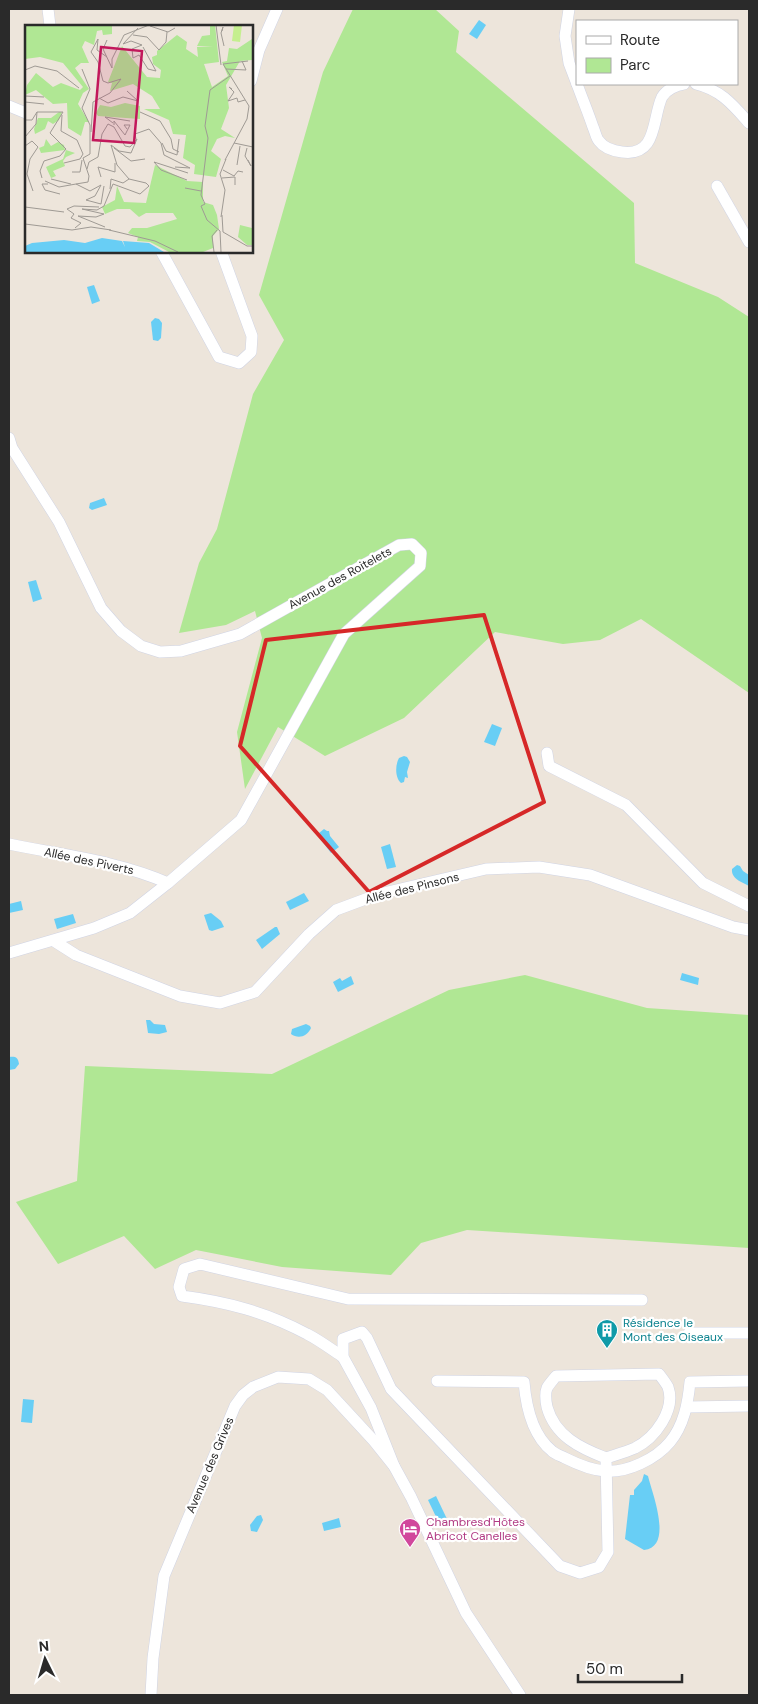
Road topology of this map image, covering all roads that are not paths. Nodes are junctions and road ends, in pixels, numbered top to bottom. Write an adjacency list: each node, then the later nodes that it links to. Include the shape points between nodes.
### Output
1 (48, 9): 4 (street)
2 (277, 9): 6 (street, via 259,50)
3 (569, 9): 5 (street, via 565,36)
4 (50, 25)
5 (573, 61): 7 (street)
6 (252, 76)
7 (576, 78)
8 (577, 85): 9 (street, via 598,141 611,150 625,153 640,150 650,139 663,96)
9 (681, 85)
10 (702, 85): 13 (street, via 726,97)
11 (9, 106): 12 (street)
12 (25, 114)
13 (749, 122)
14 (718, 186): 15 (street)
15 (749, 242)
16 (162, 252): 17 (street, via 219,357 238,363 251,352 252,336)
17 (221, 252)
18 (9, 438): 21 (street, Avenue des Roitelets, via 12,448 59,522 101,608 121,631 141,646 160,652 181,651 240,634 399,545 412,544 421,553 420,566 344,634 241,820)
19 (546, 753): 22 (street, via 549,766 626,805 703,883)
20 (9, 844): 21 (street, Allée des Piverts, via 121,866)
21 (168, 883): 24 (street, Avenue des Roitelets, via 130,912)
22 (749, 906)
23 (749, 930): 24 (street, Allée des Pinsons, via 590,875 539,868 486,869 379,894 336,910 255,992 220,1003 180,996 76,955)
24 (54, 941): 25 (street, Avenue des Roitelets)
25 (9, 953)
26 (642, 1300): 29 (street, via 348,1299 200,1264 184,1269 179,1287 182,1296 223,1302 264,1314 307,1334)
27 (689, 1333): 28 (street)
28 (749, 1333)
29 (343, 1357): 35 (street, via 371,1408); 36 (street, via 343,1339 362,1332 390,1389 560,1566 580,1573 599,1567 608,1552)
30 (437, 1381): 36 (street, via 524,1382 529,1415 552,1452 577,1464)
31 (749, 1381): 33 (street, via 690,1382)
32 (749, 1406): 33 (street)
33 (687, 1408): 36 (street, via 671,1441 661,1452 636,1465)
34 (606, 1458): 34 (street, via 636,1448 664,1419 669,1406 668,1388 659,1374 556,1376 547,1388 546,1402 556,1428 587,1450); 36 (street)
35 (394, 1466): 37 (street, Avenue des Grives, via 327,1390 309,1379 278,1377 253,1386 243,1395 235,1406 164,1576); 38 (street, via 466,1613)
36 (606, 1471)
37 (151, 1695)
38 (520, 1695)

